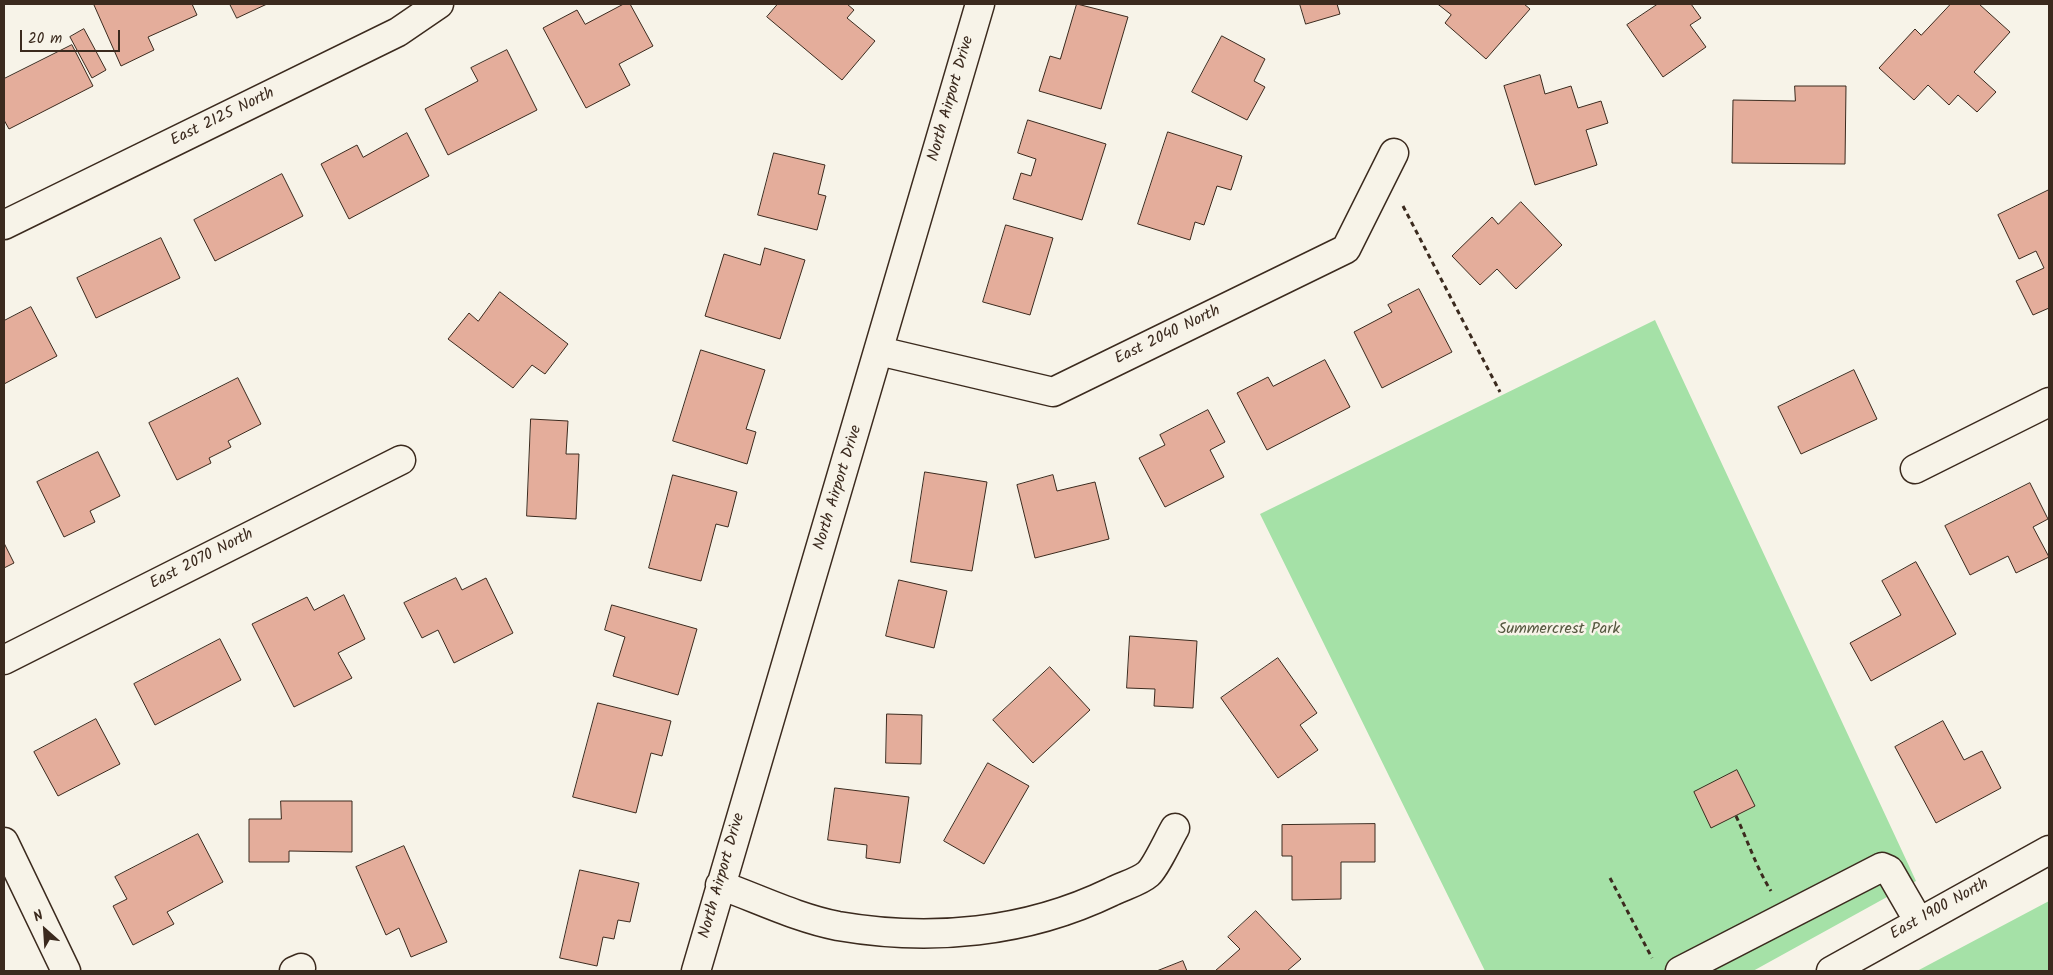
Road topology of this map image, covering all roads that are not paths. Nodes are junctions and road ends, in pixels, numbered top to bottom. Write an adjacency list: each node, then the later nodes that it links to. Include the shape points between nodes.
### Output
1 (439, 4): 4 (street, East 2125 North, via 398,32)
2 (980, 4): 5 (street, North Airport Drive)
3 (1390, 162): 5 (street, East 2040 North, via 1346,249 1053,392)
4 (4, 225)
5 (879, 352): 13 (street, North Airport Drive)
6 (2049, 402): 8 (street)
7 (401, 460): 9 (street, East 2070 North)
8 (1916, 469)
9 (4, 660)
10 (1175, 828): 13 (street, via 1149,873 1086,904 999,928 948,934 891,933 836,925 795,914)
11 (4, 842): 15 (street)
12 (2049, 850): 14 (street, East 1900 North)
13 (720, 886): 16 (street, North Airport Drive)
14 (1919, 922): 17 (street, via 1889,870 1882,867); 18 (street, East 1900 North)
15 (66, 971)
16 (696, 971)
17 (1680, 971)
18 (1831, 971)

